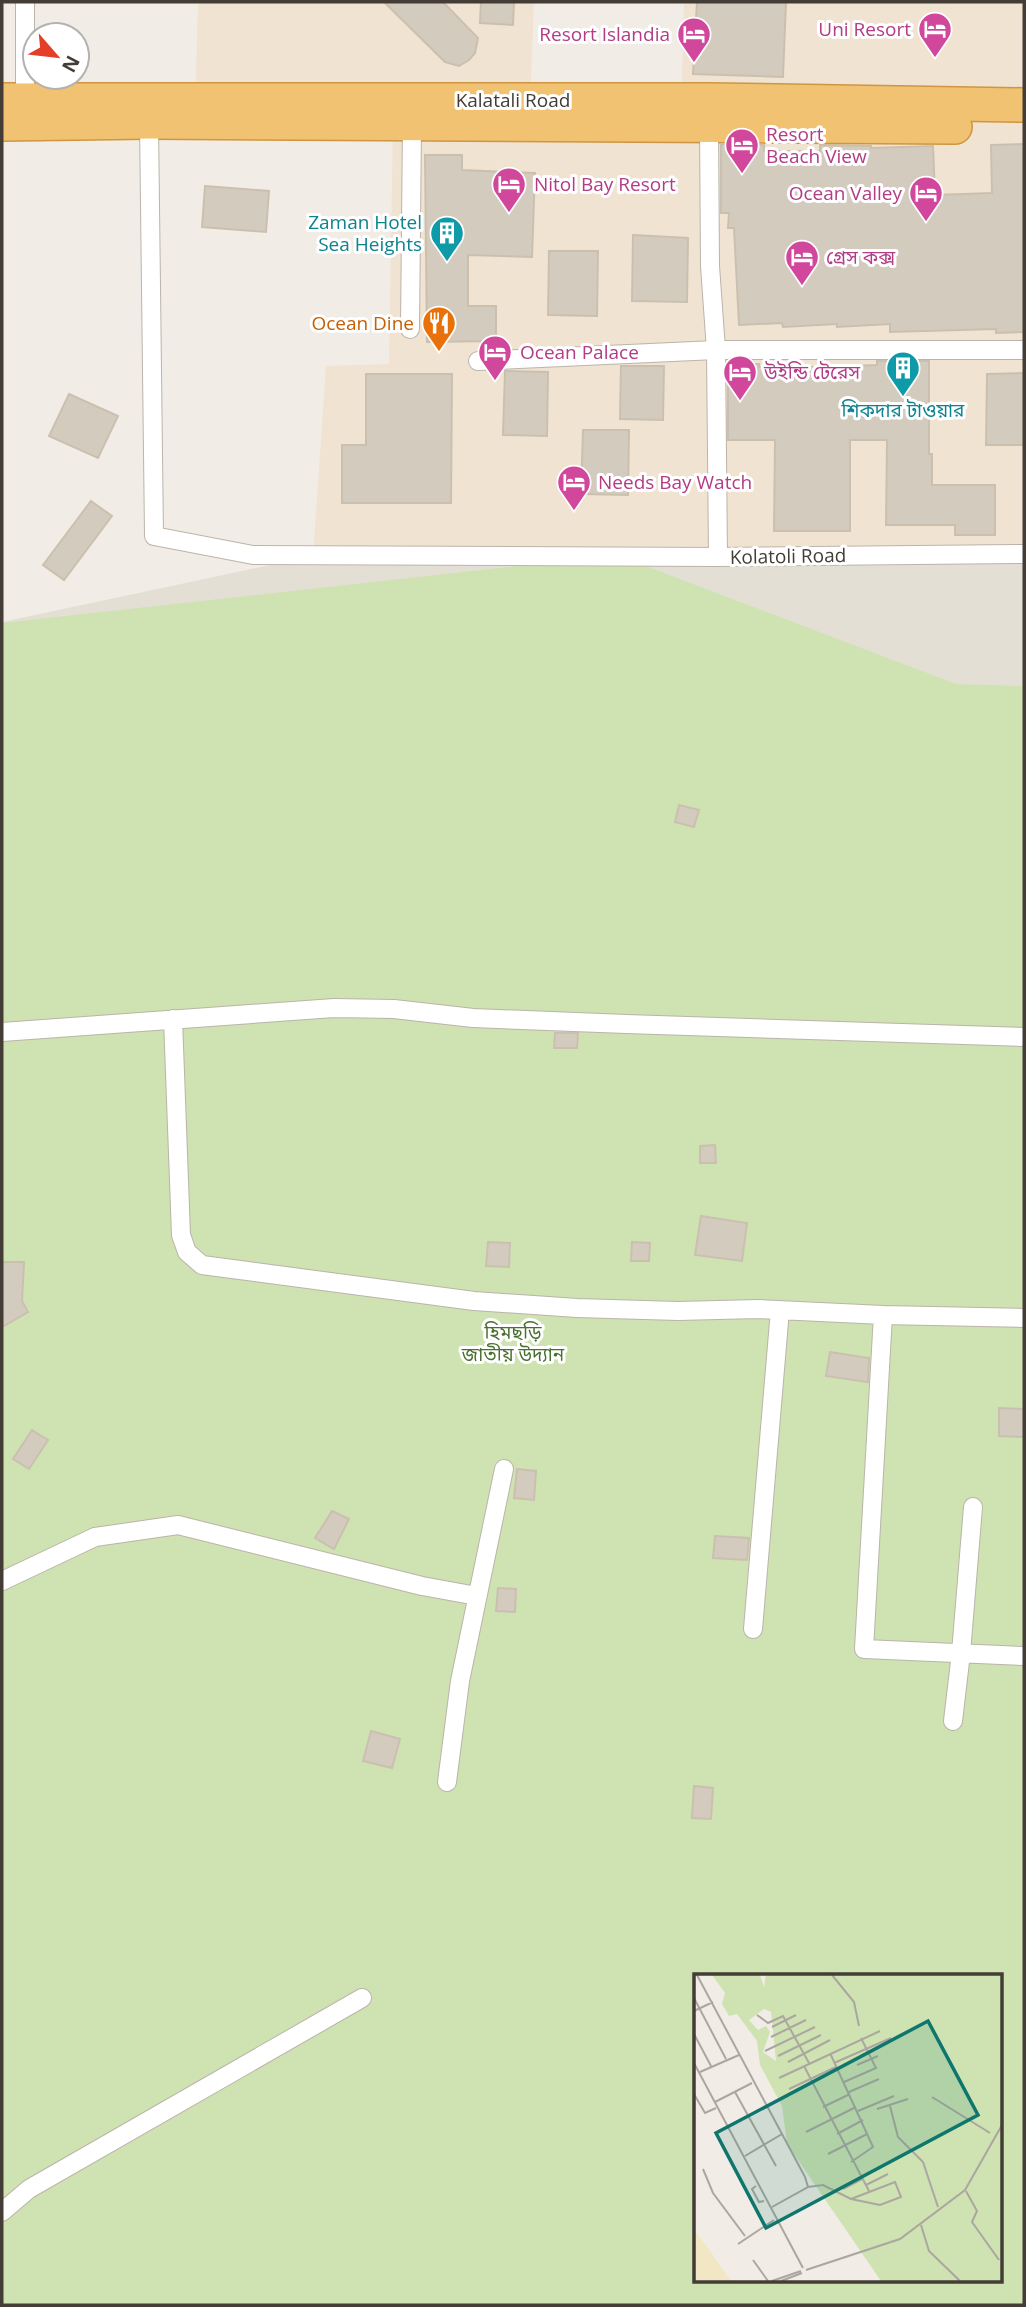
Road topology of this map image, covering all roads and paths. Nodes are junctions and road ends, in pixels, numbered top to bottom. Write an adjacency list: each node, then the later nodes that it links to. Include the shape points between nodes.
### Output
1 (25, 2): 2 (street)
2 (13, 99): 4 (highway, Kalatali Road)
3 (1024, 105): 4 (highway, Kalatali Road)
4 (829, 113): 8 (highway, Kalatali Road); 9 (highway, Kalatali Road)
5 (149, 122): 6 (highway, Kalatali Road); 7 (highway, Kalatali Road); 15 (street, via 154,537 253,555)
6 (2, 124)
7 (412, 124): 8 (highway, Kalatali Road); 10 (street)
8 (709, 125): 11 (street, Kolatoli Road)
9 (1024, 127)
10 (411, 329)
11 (716, 350): 12 (street); 13 (street); 15 (street, Kolatoli Road)
12 (1024, 351)
13 (478, 361)
14 (1024, 554): 15 (street, Kolatoli Road)
15 (718, 557)
16 (173, 1020): 17 (street); 18 (street, via 334,1008 394,1009 487,1019); 19 (street, via 181,1235 187,1252 202,1265 474,1301 678,1311)
17 (2, 1032)
18 (1024, 1037)
19 (780, 1310): 20 (street); 26 (street)
20 (883, 1315): 21 (street); 27 (street, via 864,1649)
21 (1024, 1318)
22 (504, 1469): 25 (street)
23 (972, 1507): 27 (street)
24 (2, 1581): 25 (street, via 95,1537 178,1525)
25 (477, 1596): 30 (street)
26 (754, 1629)
27 (961, 1653): 28 (street); 29 (street)
28 (1024, 1656)
29 (953, 1721)
30 (447, 1782)
31 (362, 1998): 32 (street, via 29,2189)
32 (2, 2212)

